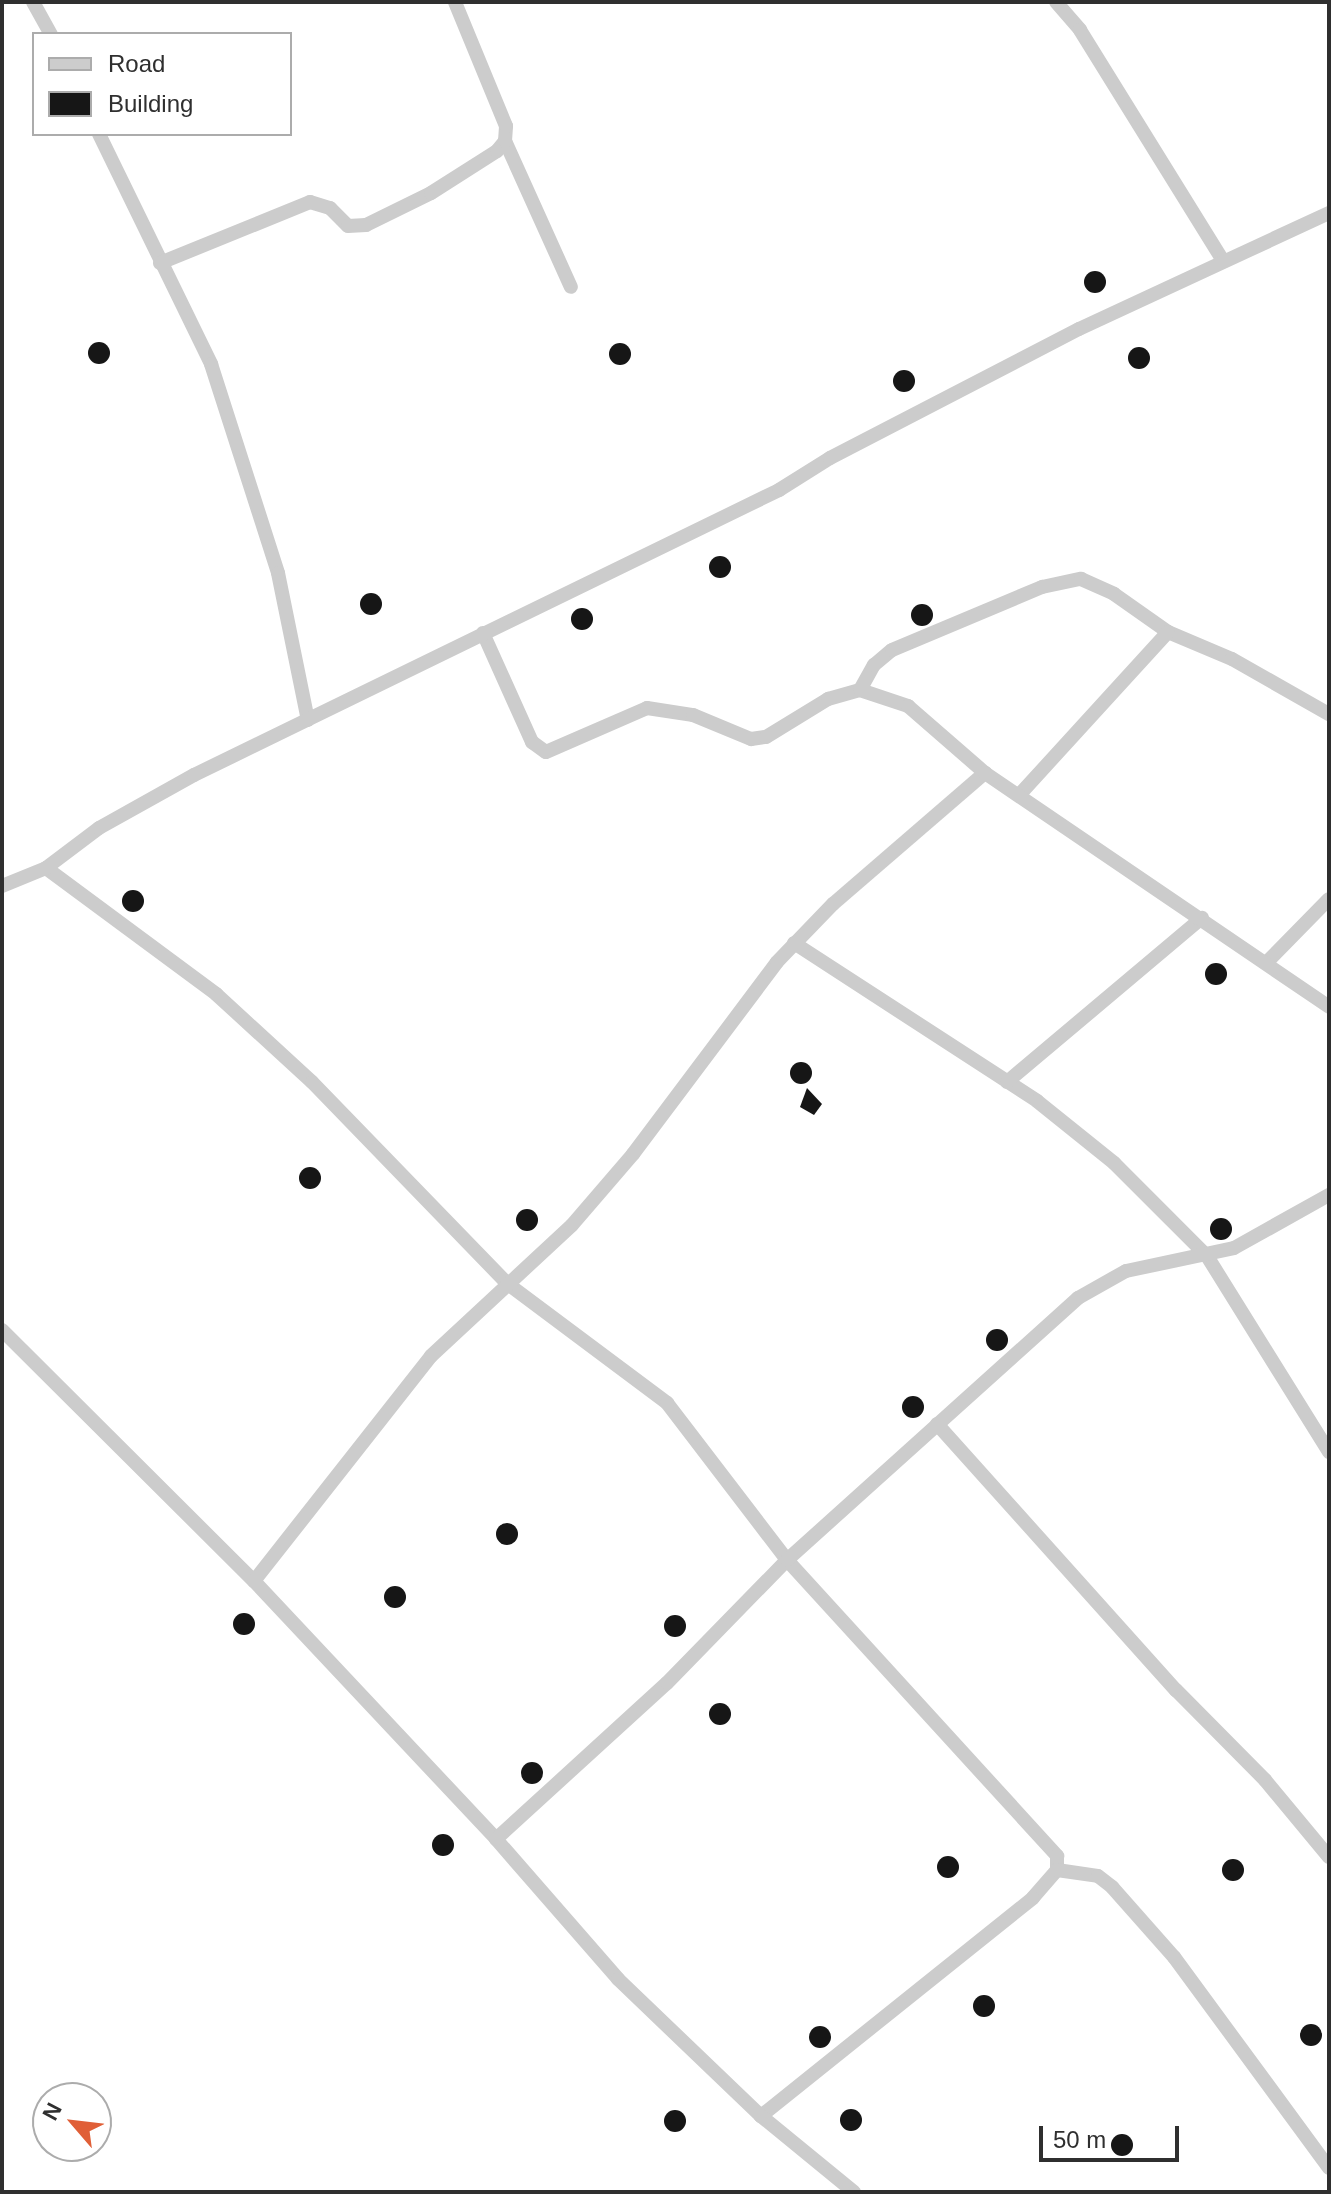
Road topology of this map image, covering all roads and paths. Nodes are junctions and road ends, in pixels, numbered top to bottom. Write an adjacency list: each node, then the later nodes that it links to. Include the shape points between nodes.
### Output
1 (33, 2): 4 (street)
2 (455, 2): 6 (street, via 503,116)
3 (1056, 2): 8 (street, via 1080,30)
4 (50, 32)
5 (100, 136): 9 (street)
6 (505, 141): 9 (street, via 431,193 366,225 348,226 330,208 310,202); 10 (street)
7 (1329, 213): 8 (street)
8 (1222, 259): 12 (street, via 969,384 779,490)
9 (160, 263): 15 (street, via 224,401 278,573)
10 (571, 287)
11 (1168, 632): 13 (street, via 1114,594 1071,579 892,650 874,665); 14 (street, via 1232,659); 17 (street)
12 (483, 633): 13 (street, via 532,742 546,752 647,708 693,715 751,739 766,737 828,699); 15 (street)
13 (860, 690): 16 (street, via 908,706)
14 (1329, 714)
15 (308, 720): 18 (street, via 154,796)
16 (985, 773): 17 (street); 22 (street)
17 (1019, 795): 21 (street)
18 (46, 868): 19 (street); 28 (street, via 216,994 312,1082)
19 (2, 886)
20 (1329, 899): 23 (street)
21 (1202, 918): 23 (street); 25 (street)
22 (794, 943): 25 (street); 28 (street, via 633,1154 572,1225)
23 (1267, 962): 24 (street)
24 (1329, 1007)
25 (1007, 1082): 27 (street, via 1103,1153)
26 (1329, 1195): 27 (street, via 1258,1237)
27 (1207, 1256): 30 (street, via 1105,1280); 31 (street)
28 (508, 1284): 32 (street, via 667,1403); 33 (street, via 431,1356)
29 (2, 1330): 33 (street)
30 (937, 1424): 32 (street); 35 (street, via 1176,1690 1265,1780)
31 (1329, 1452)
32 (787, 1560): 34 (street, via 667,1683); 36 (street, via 959,1753 1049,1844)
33 (254, 1581): 34 (street)
34 (496, 1839): 37 (street, via 618,1979)
35 (1329, 1857)
36 (1057, 1870): 37 (street, via 1006,1921); 38 (street, via 1098,1876 1112,1887 1174,1957)
37 (761, 2116): 39 (street)
38 (1329, 2168)
39 (854, 2192)

